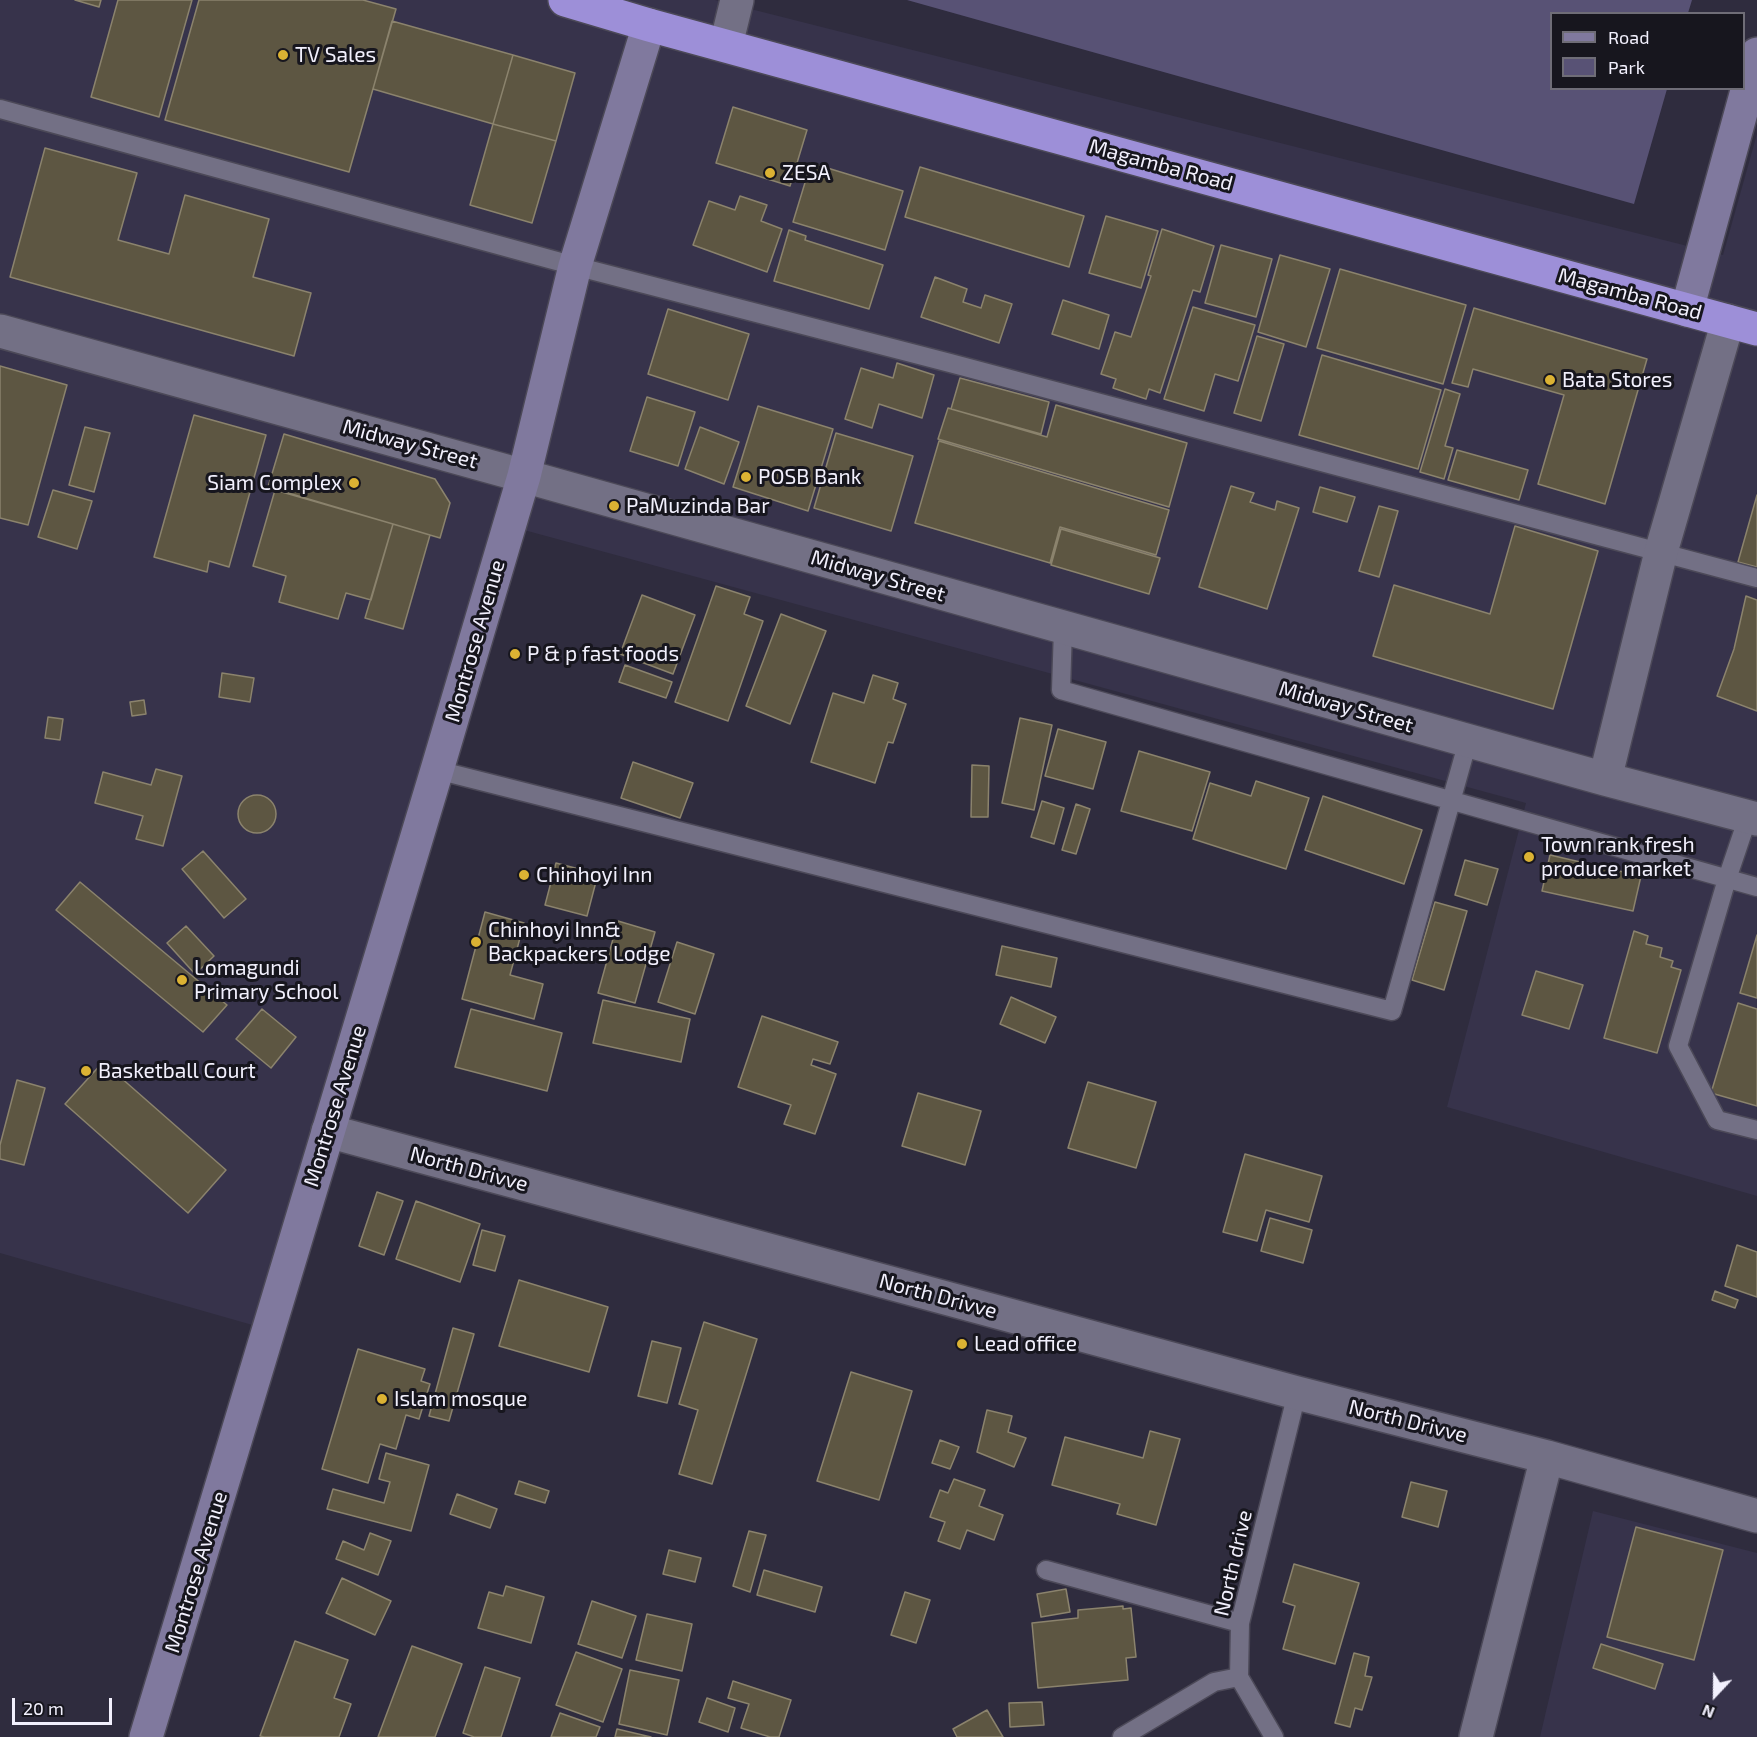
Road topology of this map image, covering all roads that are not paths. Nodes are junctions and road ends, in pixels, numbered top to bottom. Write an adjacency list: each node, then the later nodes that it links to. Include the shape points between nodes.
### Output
1 (565, 0): 3 (highway, Magamba Road)
2 (737, 0): 4 (street)
3 (649, 25): 4 (highway, Magamba Road); 7 (street, Montrose Avenue)
4 (726, 45): 8 (highway, Magamba Road)
5 (1757, 54): 8 (street)
6 (0, 109): 7 (lane)
7 (575, 266): 11 (street, Montrose Avenue); 12 (lane)
8 (1688, 310): 9 (highway, Magamba Road)
9 (1743, 325): 12 (street)
10 (0, 331): 11 (street, Midway Street)
11 (524, 476): 14 (street, Midway Street); 16 (street, Montrose Avenue)
12 (1662, 552): 13 (lane); 17 (street)
13 (1757, 578)
14 (1063, 628): 15 (street, Midway Street); 18 (lane, via 1061,690)
15 (1468, 741): 17 (street, Midway Street); 18 (lane)
16 (437, 770): 18 (lane, via 1392,1011); 23 (street, Montrose Avenue)
17 (1605, 779): 19 (street, Midway Street)
18 (1452, 800): 20 (lane)
19 (1752, 818): 20 (lane)
20 (1727, 879): 21 (lane); 22 (lane, via 1677,1046 1717,1120)
21 (1757, 887)
22 (1757, 1130)
23 (328, 1131): 24 (street, North Drivve); 30 (street, Montrose Avenue)
24 (1297, 1392): 25 (street, North Drivve); 28 (lane, North drive)
25 (1547, 1457): 26 (street, North Drivve); 33 (street)
26 (1757, 1516)
27 (1046, 1570): 28 (lane)
28 (1240, 1623): 29 (lane, North drive)
29 (1239, 1677): 31 (lane, via 1214,1682); 32 (lane)
30 (146, 1737)
31 (1122, 1737)
32 (1274, 1737)
33 (1476, 1737)

